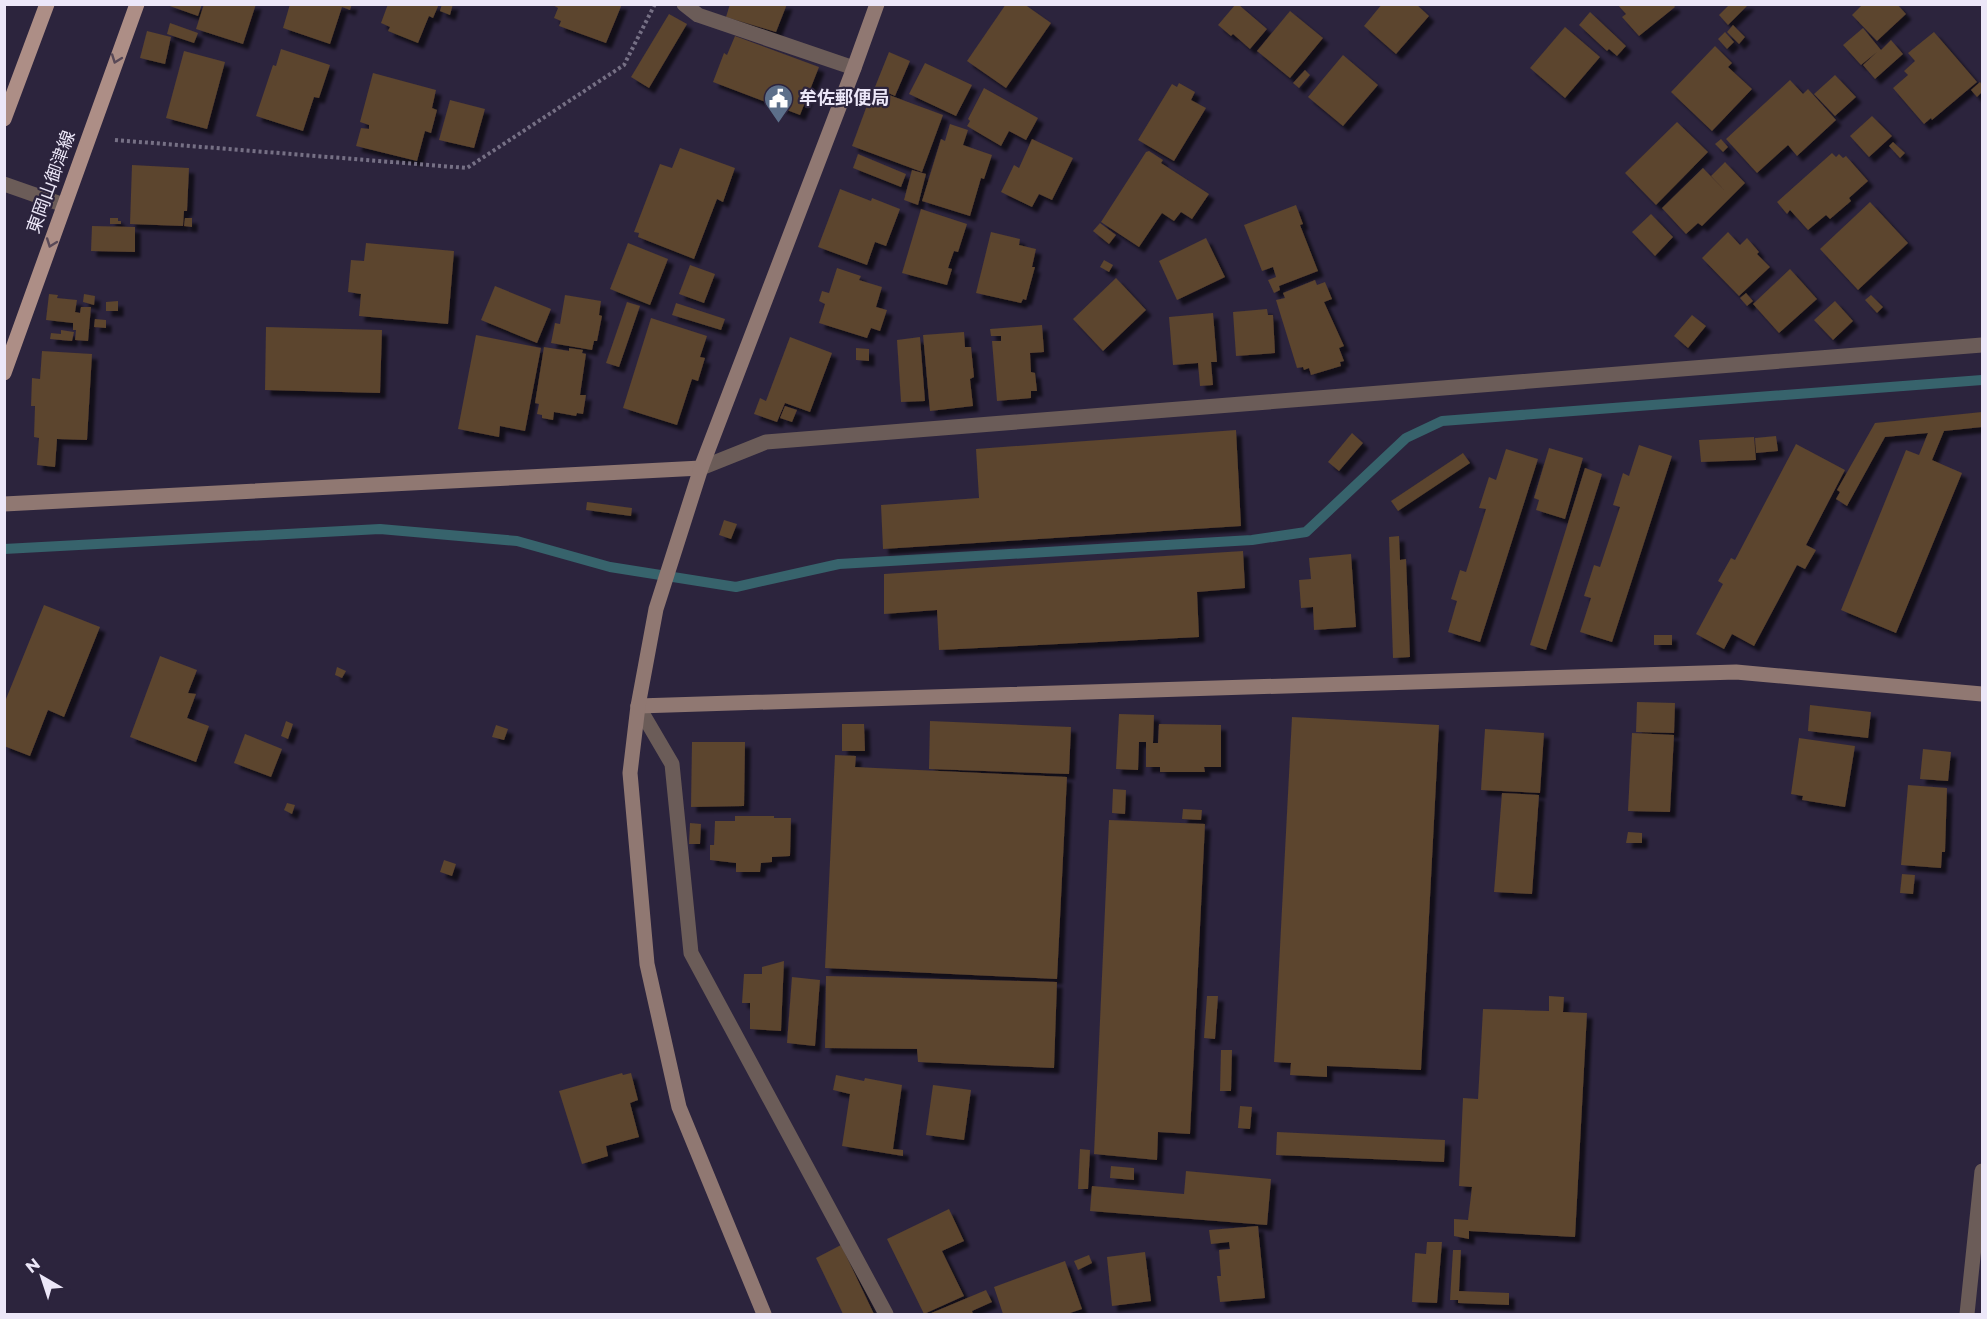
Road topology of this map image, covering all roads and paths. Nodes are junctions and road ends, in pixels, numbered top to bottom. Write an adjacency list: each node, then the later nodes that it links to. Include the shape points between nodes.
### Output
1 (47, 4): 7 (main road)
2 (137, 4): 8 (main road, 東岡山御津線, one-way to 8)
3 (655, 4): 8 (path, via 624,65 467,168)
4 (684, 4): 6 (street, via 698,15)
5 (877, 4): 6 (street)
6 (854, 68): 13 (street)
7 (4, 119)
8 (88, 138): 10 (main road, 東岡山御津線)
9 (4, 184): 10 (street)
10 (64, 205): 12 (main road, 東岡山御津線, one-way to 12)
11 (1983, 345): 13 (street, via 766,442)
12 (4, 373)
13 (701, 468): 14 (street); 16 (street, via 656,609)
14 (4, 504)
15 (1983, 694): 16 (street, via 1736,672)
16 (638, 706): 18 (street, via 630,773 647,964 680,1107); 19 (street, via 672,764 691,953)
17 (1983, 1171): 20 (street)
18 (764, 1314)
19 (886, 1314)
20 (1966, 1314)

